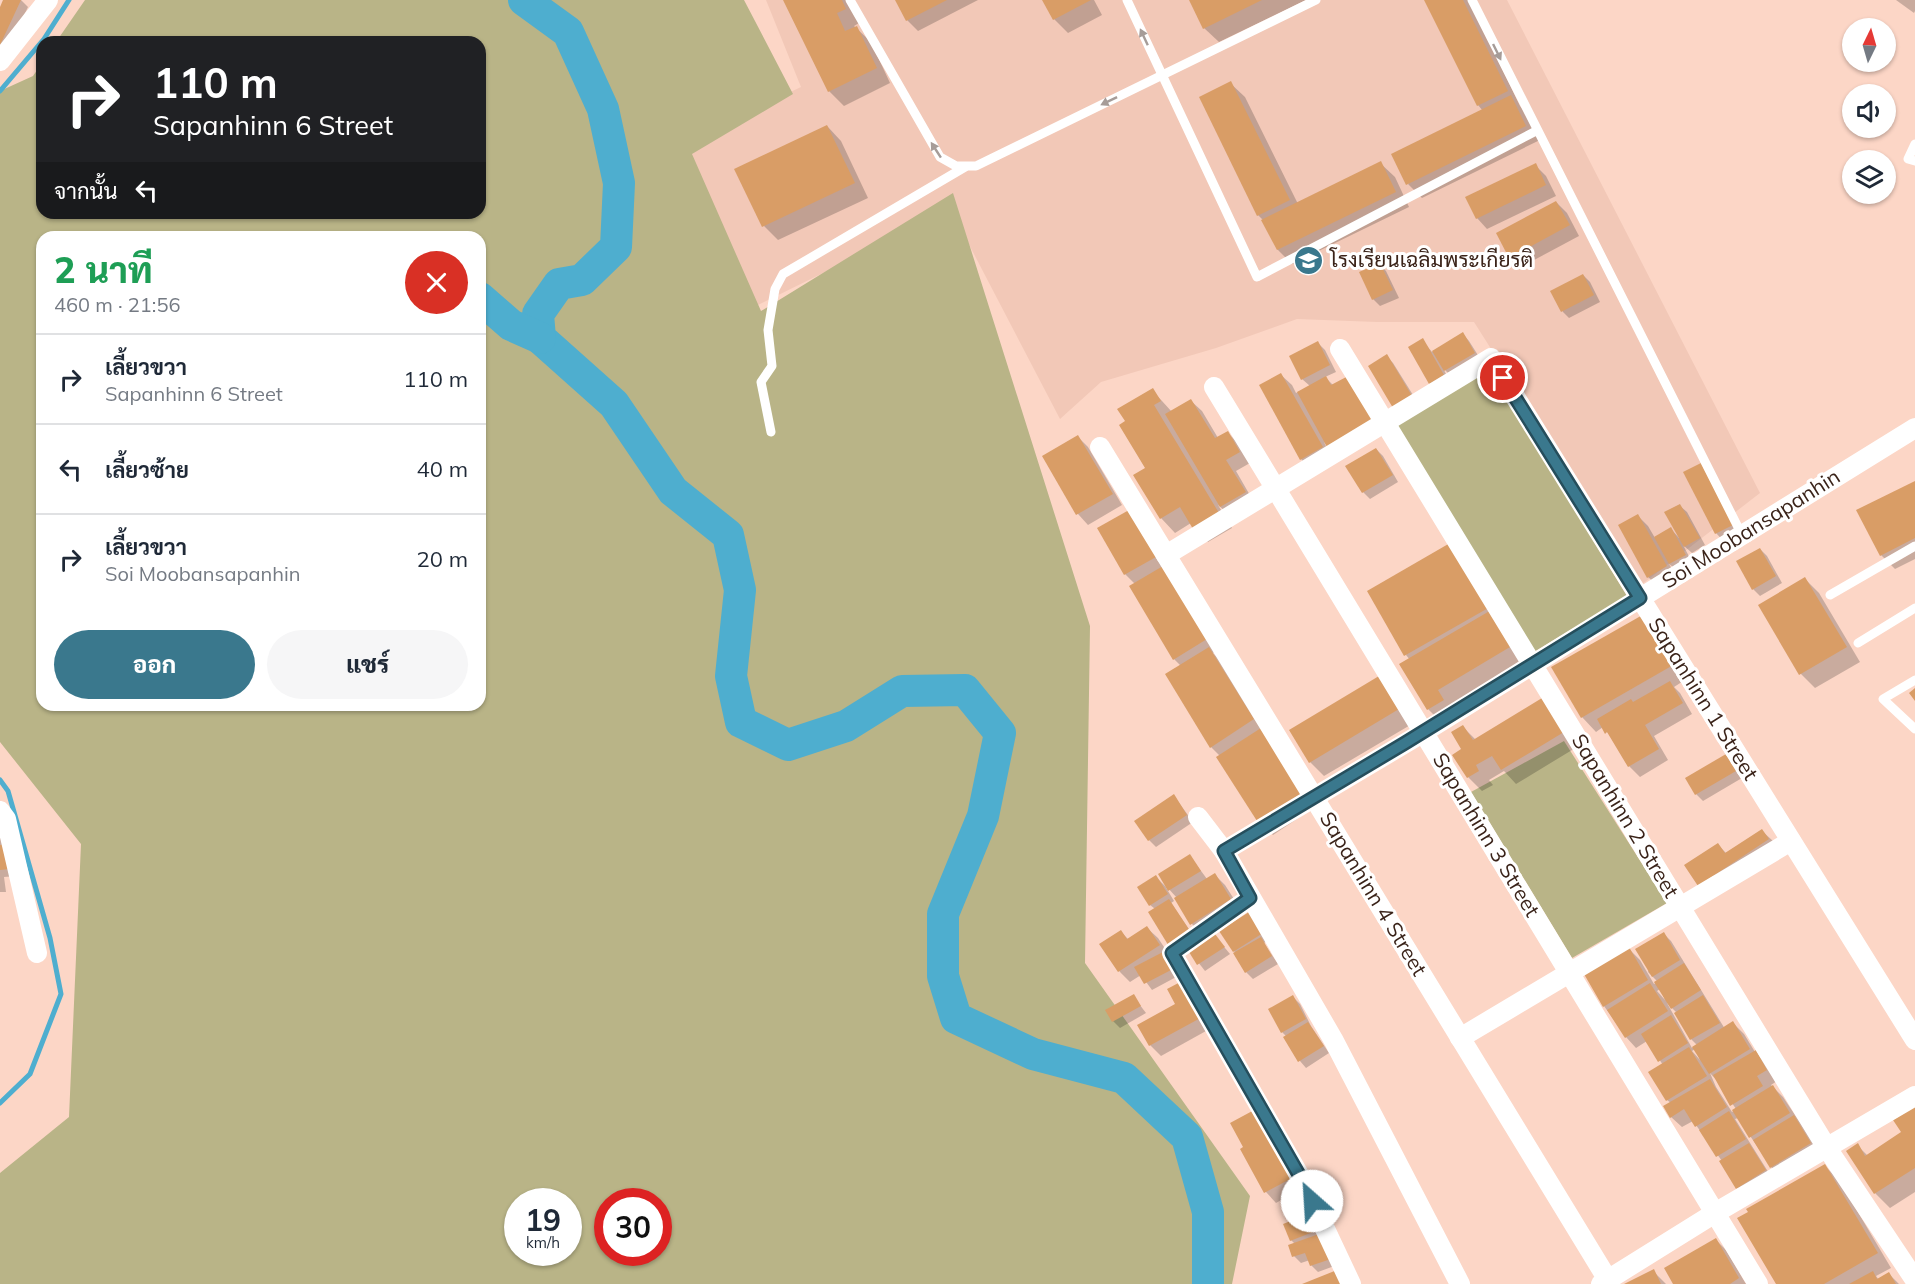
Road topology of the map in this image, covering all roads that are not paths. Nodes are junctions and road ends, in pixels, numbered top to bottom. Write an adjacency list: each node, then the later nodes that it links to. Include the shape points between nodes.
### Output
1 (48, 0): 6 (street)
2 (850, 0): 11 (lane, one-way to 2, via 956,166 940,158)
3 (1127, 0): 7 (lane, one-way to 3)
4 (1316, 0): 7 (lane)
5 (1472, 0): 8 (lane, one-way to 8)
6 (0, 61)
7 (1161, 75): 8 (lane, via 1257,278); 11 (lane, one-way to 11, via 976,166)
8 (1536, 131): 19 (lane)
9 (1915, 144): 10 (lane, via 1908,159)
10 (1915, 161)
11 (967, 166): 16 (lane, via 783,274 775,289 768,330 772,366 761,382)
12 (1340, 349): 14 (street, Sapanhinn 2 Street)
13 (1214, 387): 18 (street, Sapanhinn 3 Street)
14 (1385, 423): 18 (street); 23 (street, Sapanhinn 1 Street, via 1491,358); 26 (street, Sapanhinn 2 Street)
15 (1915, 428): 19 (street, Soi Moobansapanhin)
16 (771, 432)
17 (1100, 447): 21 (street, Sapanhinn 4 Street)
18 (1276, 489): 21 (street); 29 (street, Sapanhinn 3 Street)
19 (1742, 535): 23 (street, Soi Moobansapanhin)
20 (1915, 546): 22 (lane)
21 (1166, 555): 30 (street, Sapanhinn 4 Street)
22 (1830, 595)
23 (1640, 598): 26 (street, Soi Moobansapanhin); 33 (street, Sapanhinn 1 Street)
24 (1915, 608): 25 (lane)
25 (1858, 643)
26 (1532, 665): 29 (street, Soi Moobansapanhin); 36 (street, Sapanhinn 2 Street)
27 (1915, 680): 28 (lane, via 1884,699)
28 (1915, 729)
29 (1424, 732): 30 (street, Soi Moobansapanhin); 38 (street, Sapanhinn 3 Street)
30 (1314, 798): 34 (street, Soi Moobansapanhin); 39 (street, Sapanhinn 4 Street)
31 (0, 811): 37 (street, via 6,819)
32 (1198, 817): 34 (street)
33 (1791, 841): 36 (street); 40 (street, Sapanhinn 1 Street)
34 (1224, 851): 35 (street)
35 (1250, 898): 46 (street, via 1172,953 1302,1180); 47 (street, via 1334,1041)
36 (1680, 907): 38 (street); 42 (street, Sapanhinn 2 Street)
37 (37, 952)
38 (1570, 974): 39 (street); 43 (street, Sapanhinn 3 Street)
39 (1460, 1038): 45 (street, Sapanhinn 4 Street)
40 (1915, 1040)
41 (1915, 1096): 42 (street)
42 (1827, 1148): 43 (street); 44 (street, Sapanhinn 2 Street)
43 (1715, 1213): 45 (street); 48 (street, Sapanhinn 3 Street)
44 (1915, 1281)
45 (1604, 1282)
46 (1351, 1284)
47 (1460, 1284)
48 (1758, 1284)

